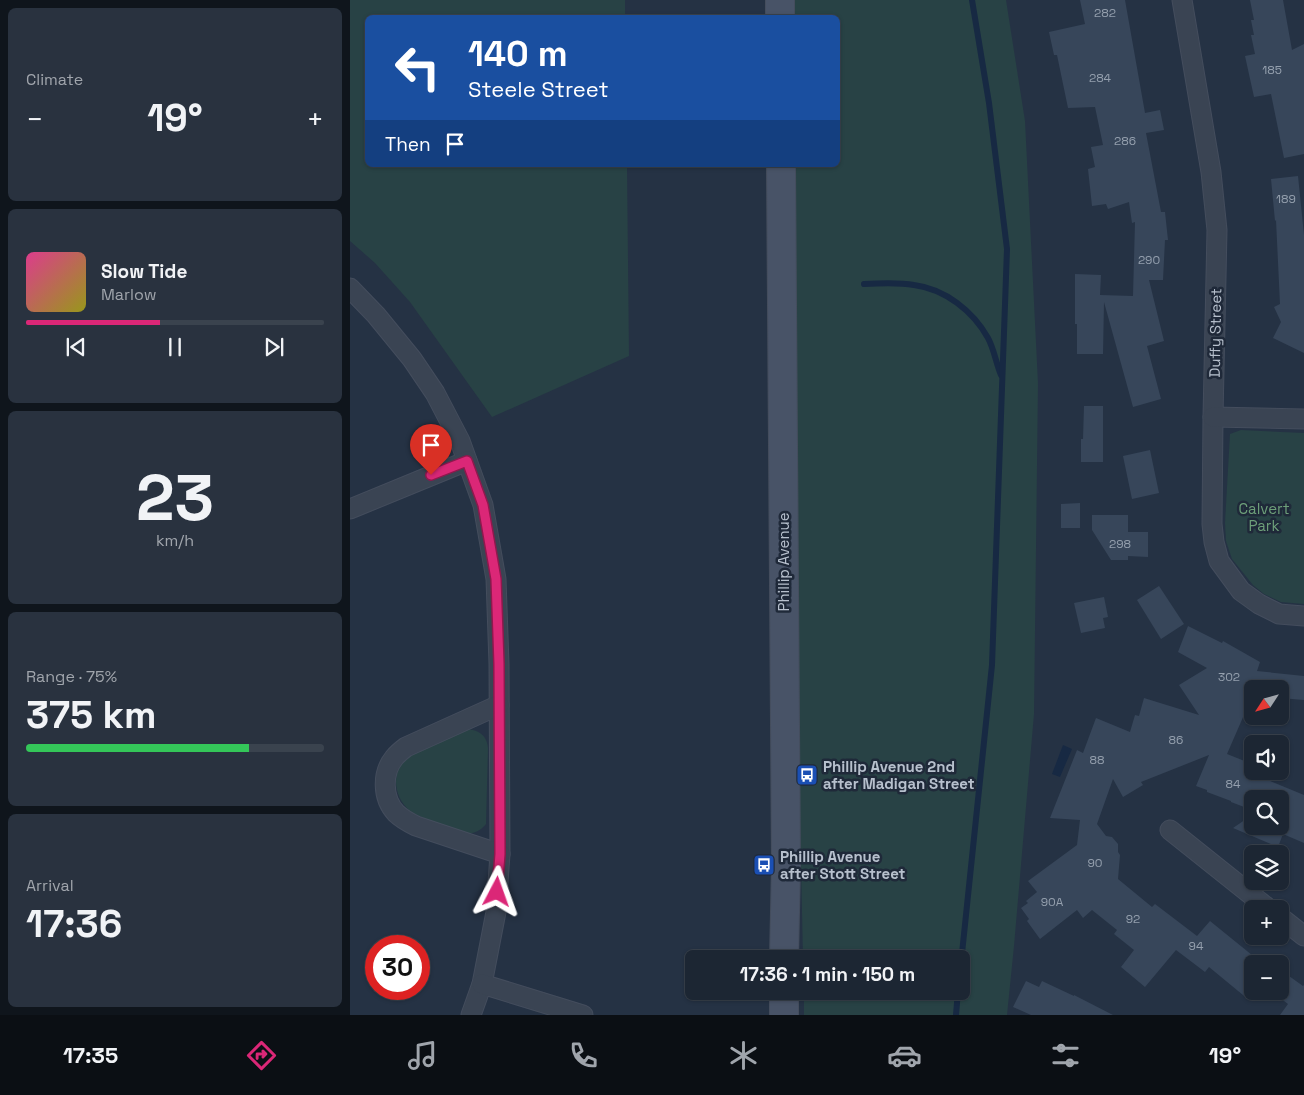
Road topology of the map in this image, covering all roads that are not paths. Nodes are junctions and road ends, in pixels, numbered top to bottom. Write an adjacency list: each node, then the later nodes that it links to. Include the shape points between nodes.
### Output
1 (780, 0): 3 (street)
2 (1182, 0): 6 (street, Duffy Street, via 1211,172 1217,230)
3 (780, 15)
4 (781, 167): 17 (street, Phillip Avenue)
5 (350, 288): 8 (street, via 412,359 435,393)
6 (1213, 417): 7 (street); 10 (street, Duffy Street, via 1212,524 1219,561 1241,591 1259,604 1279,614)
7 (1304, 419)
8 (467, 461): 9 (street); 11 (street, via 483,505 496,579)
9 (350, 509)
10 (1304, 616)
11 (499, 705): 13 (street); 13 (street, via 406,747 390,765 385,787 394,811 404,820)
12 (1170, 830): 14 (street)
13 (500, 854): 18 (street, via 496,912)
14 (1258, 900)
15 (1289, 924): 16 (street)
16 (1304, 936)
17 (784, 950)
18 (482, 984): 20 (street); 21 (street)
19 (784, 1000): 22 (street)
20 (471, 1015)
21 (582, 1015)
22 (784, 1015)

